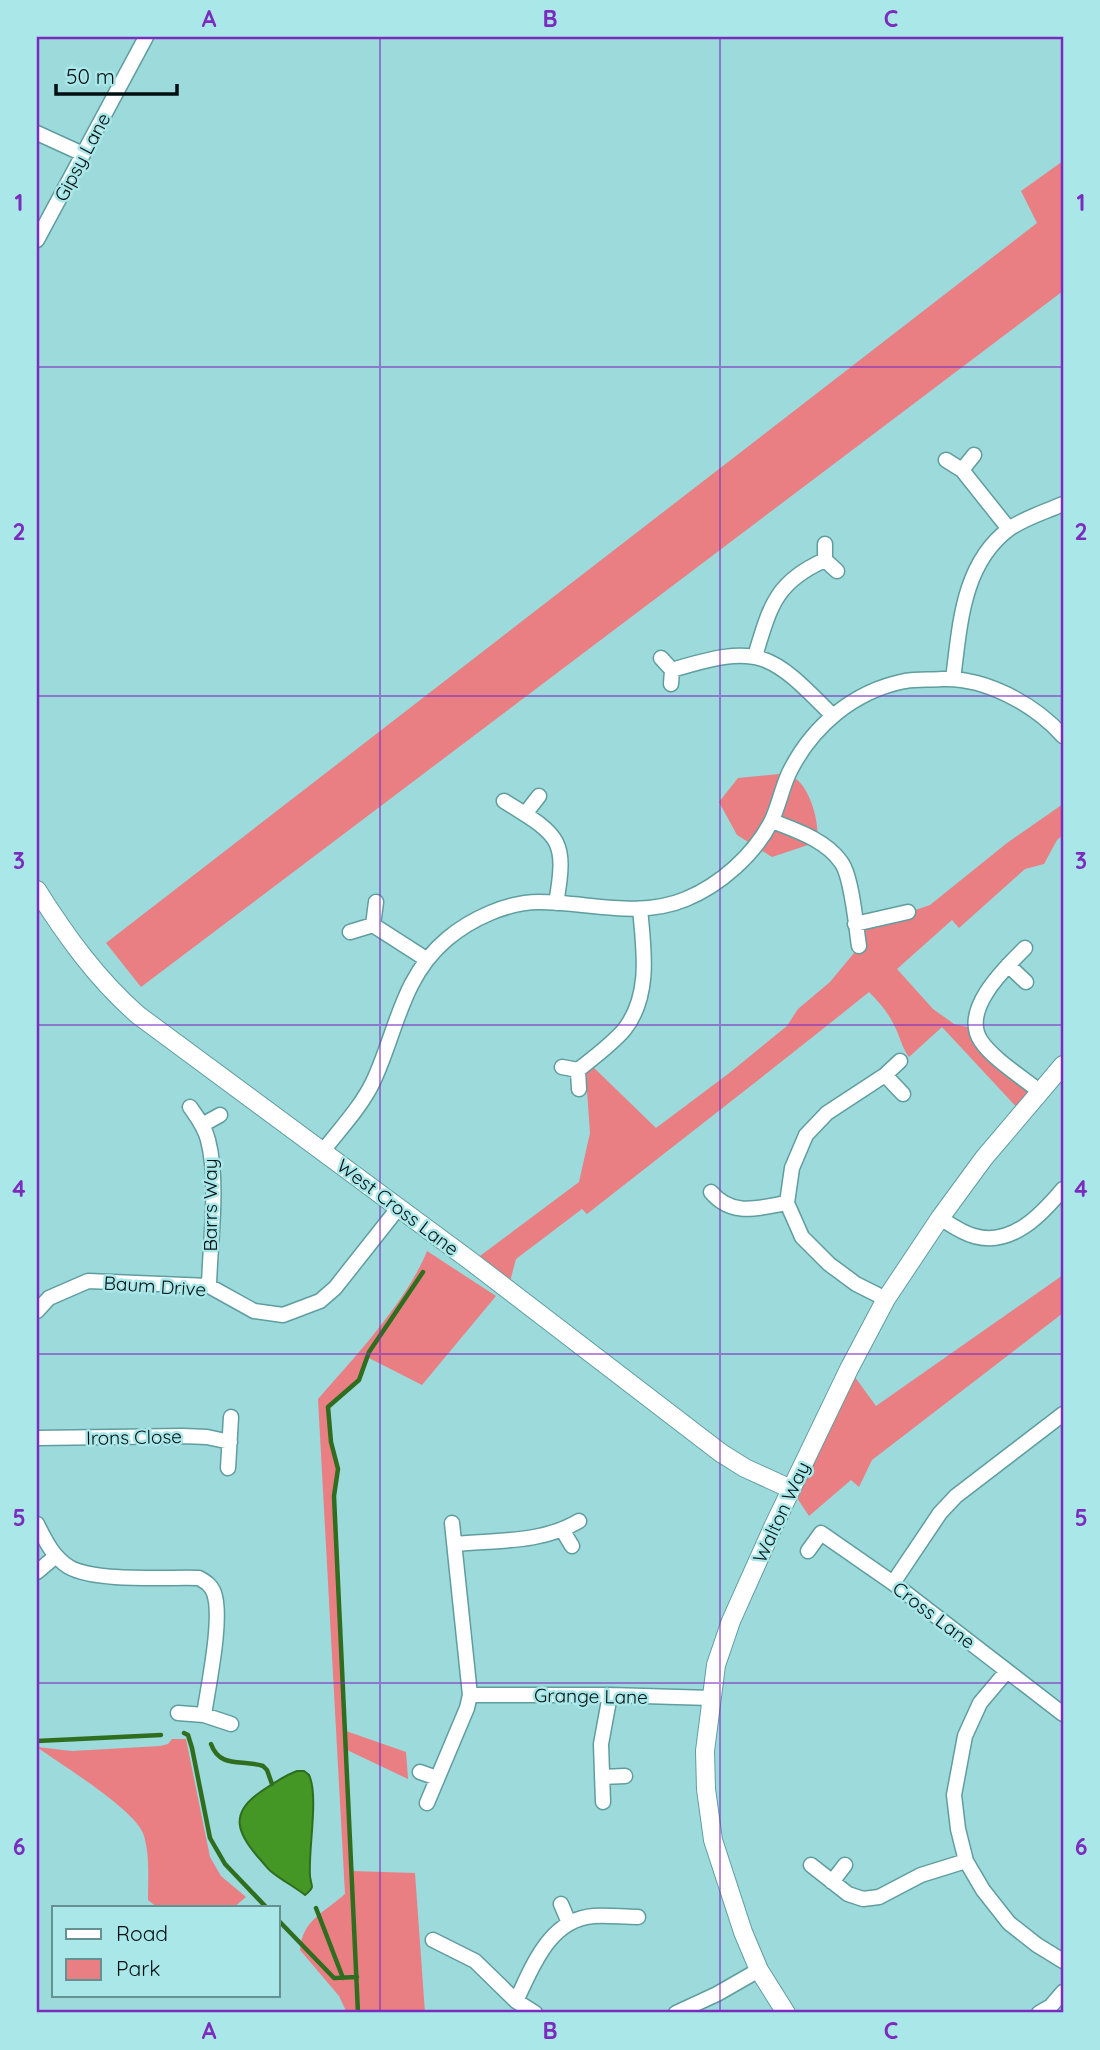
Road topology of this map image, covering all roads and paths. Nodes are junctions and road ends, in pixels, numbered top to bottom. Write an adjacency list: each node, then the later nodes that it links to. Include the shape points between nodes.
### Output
1 (146, 37): 3 (street, Gipsy Lane)
2 (37, 133): 3 (street)
3 (83, 154): 4 (street, Gipsy Lane)
4 (37, 240)
5 (974, 455): 7 (street)
6 (946, 460): 7 (street)
7 (962, 470): 9 (street)
8 (1063, 504): 9 (street)
9 (1009, 529): 15 (street, via 984,554 967,592)
10 (825, 544): 11 (street)
11 (825, 560): 12 (street); 13 (street, via 784,586 766,620)
12 (837, 571)
13 (755, 656): 14 (street, via 718,656 672,677); 16 (street, via 793,675)
14 (661, 658)
15 (953, 679): 16 (street, via 906,681 867,693); 17 (street, via 985,686 1026,704)
16 (833, 716): 21 (street, via 807,741 790,770)
17 (1063, 736)
18 (539, 796): 20 (street)
19 (504, 801): 20 (street)
20 (525, 814): 24 (street, via 545,827 561,854)
21 (772, 821): 25 (street, via 734,868 709,887 664,906); 27 (street, via 826,847 842,862)
22 (37, 890): 46 (street, West Cross Lane, via 114,994)
23 (376, 902): 28 (street)
24 (556, 903): 25 (street); 32 (street, via 536,902 488,914 464,926)
25 (640, 909): 38 (street, via 645,953 637,1008 624,1030)
26 (908, 912): 27 (street)
27 (855, 924): 30 (street)
28 (373, 925): 29 (street); 32 (street)
29 (350, 932)
30 (859, 946)
31 (1025, 948): 33 (street)
32 (426, 959): 46 (street, via 406,991 371,1086)
33 (1008, 965): 34 (street); 41 (street, via 984,995 976,1029 989,1050)
34 (1026, 982)
35 (900, 1061): 39 (street)
36 (1063, 1065): 41 (street, Walton Way)
37 (562, 1067): 38 (street)
38 (578, 1070): 40 (street)
39 (886, 1075): 42 (street); 49 (street, via 827,1113 806,1135 792,1168)
40 (579, 1089)
41 (1040, 1091): 51 (street, Walton Way)
42 (903, 1094)
43 (190, 1107): 45 (street, Barrs Way)
44 (220, 1115): 45 (street)
45 (202, 1125): 52 (street, Barrs Way, via 213,1183)
46 (323, 1151): 50 (street, West Cross Lane)
47 (1063, 1189): 51 (street, via 1037,1219 1014,1233 978,1238)
48 (711, 1192): 49 (street, via 731,1208)
49 (787, 1203): 53 (street, via 802,1237 829,1264)
50 (399, 1207): 52 (street, Baum Drive, via 335,1288 300,1310 283,1315 254,1311); 60 (street, West Cross Lane, via 721,1453)
51 (940, 1218): 53 (street, Walton Way)
52 (209, 1286): 54 (street, Baum Drive, via 88,1281 49,1297)
53 (887, 1299): 60 (street, Walton Way)
54 (37, 1311)
55 (1063, 1414): 70 (street, via 956,1496)
56 (232, 1417): 58 (street)
57 (37, 1438): 58 (street, Irons Close, via 183,1436)
58 (230, 1442): 59 (street)
59 (228, 1468)
60 (791, 1489): 74 (street, Walton Way, via 731,1621)
61 (579, 1521): 64 (street)
62 (452, 1523): 65 (street)
63 (37, 1524): 68 (street)
64 (562, 1531): 65 (street); 66 (street)
65 (456, 1544): 72 (street)
66 (572, 1546)
67 (808, 1551): 70 (street, Cross Lane, via 821,1533)
68 (56, 1556): 69 (street); 77 (street, via 81,1573 208,1582 216,1602 215,1636)
69 (37, 1572)
70 (893, 1583): 71 (street, Cross Lane)
71 (1007, 1671): 76 (street, Cross Lane); 85 (street, via 980,1703 958,1766 954,1795)
72 (470, 1695): 73 (street, Grange Lane); 82 (street)
73 (610, 1695): 74 (street, Grange Lane); 81 (street, via 601,1744)
74 (711, 1698): 94 (street, Walton Way, via 705,1751 713,1840)
75 (178, 1713): 77 (street)
76 (1063, 1713)
77 (204, 1715): 78 (street)
78 (231, 1724)
79 (420, 1772): 82 (street)
80 (625, 1776): 81 (street)
81 (602, 1777): 84 (street)
82 (437, 1778): 83 (street)
83 (427, 1802)
84 (603, 1802)
85 (966, 1861): 88 (street, via 921,1875 879,1897 863,1899); 93 (street, via 1009,1923)
86 (811, 1865): 88 (street)
87 (845, 1865): 88 (street)
88 (832, 1882)
89 (561, 1904): 91 (street)
90 (638, 1917): 91 (street, via 593,1916)
91 (569, 1923): 96 (street, via 547,1942)
92 (433, 1940): 96 (street, via 475,1961)
93 (1063, 1961)
94 (759, 1970): 98 (street); 99 (street, Walton Way)
95 (1063, 1992): 100 (street)
96 (516, 2001): 97 (street)
97 (535, 2013)
98 (676, 2013)
99 (786, 2013)
100 (1039, 2013)

